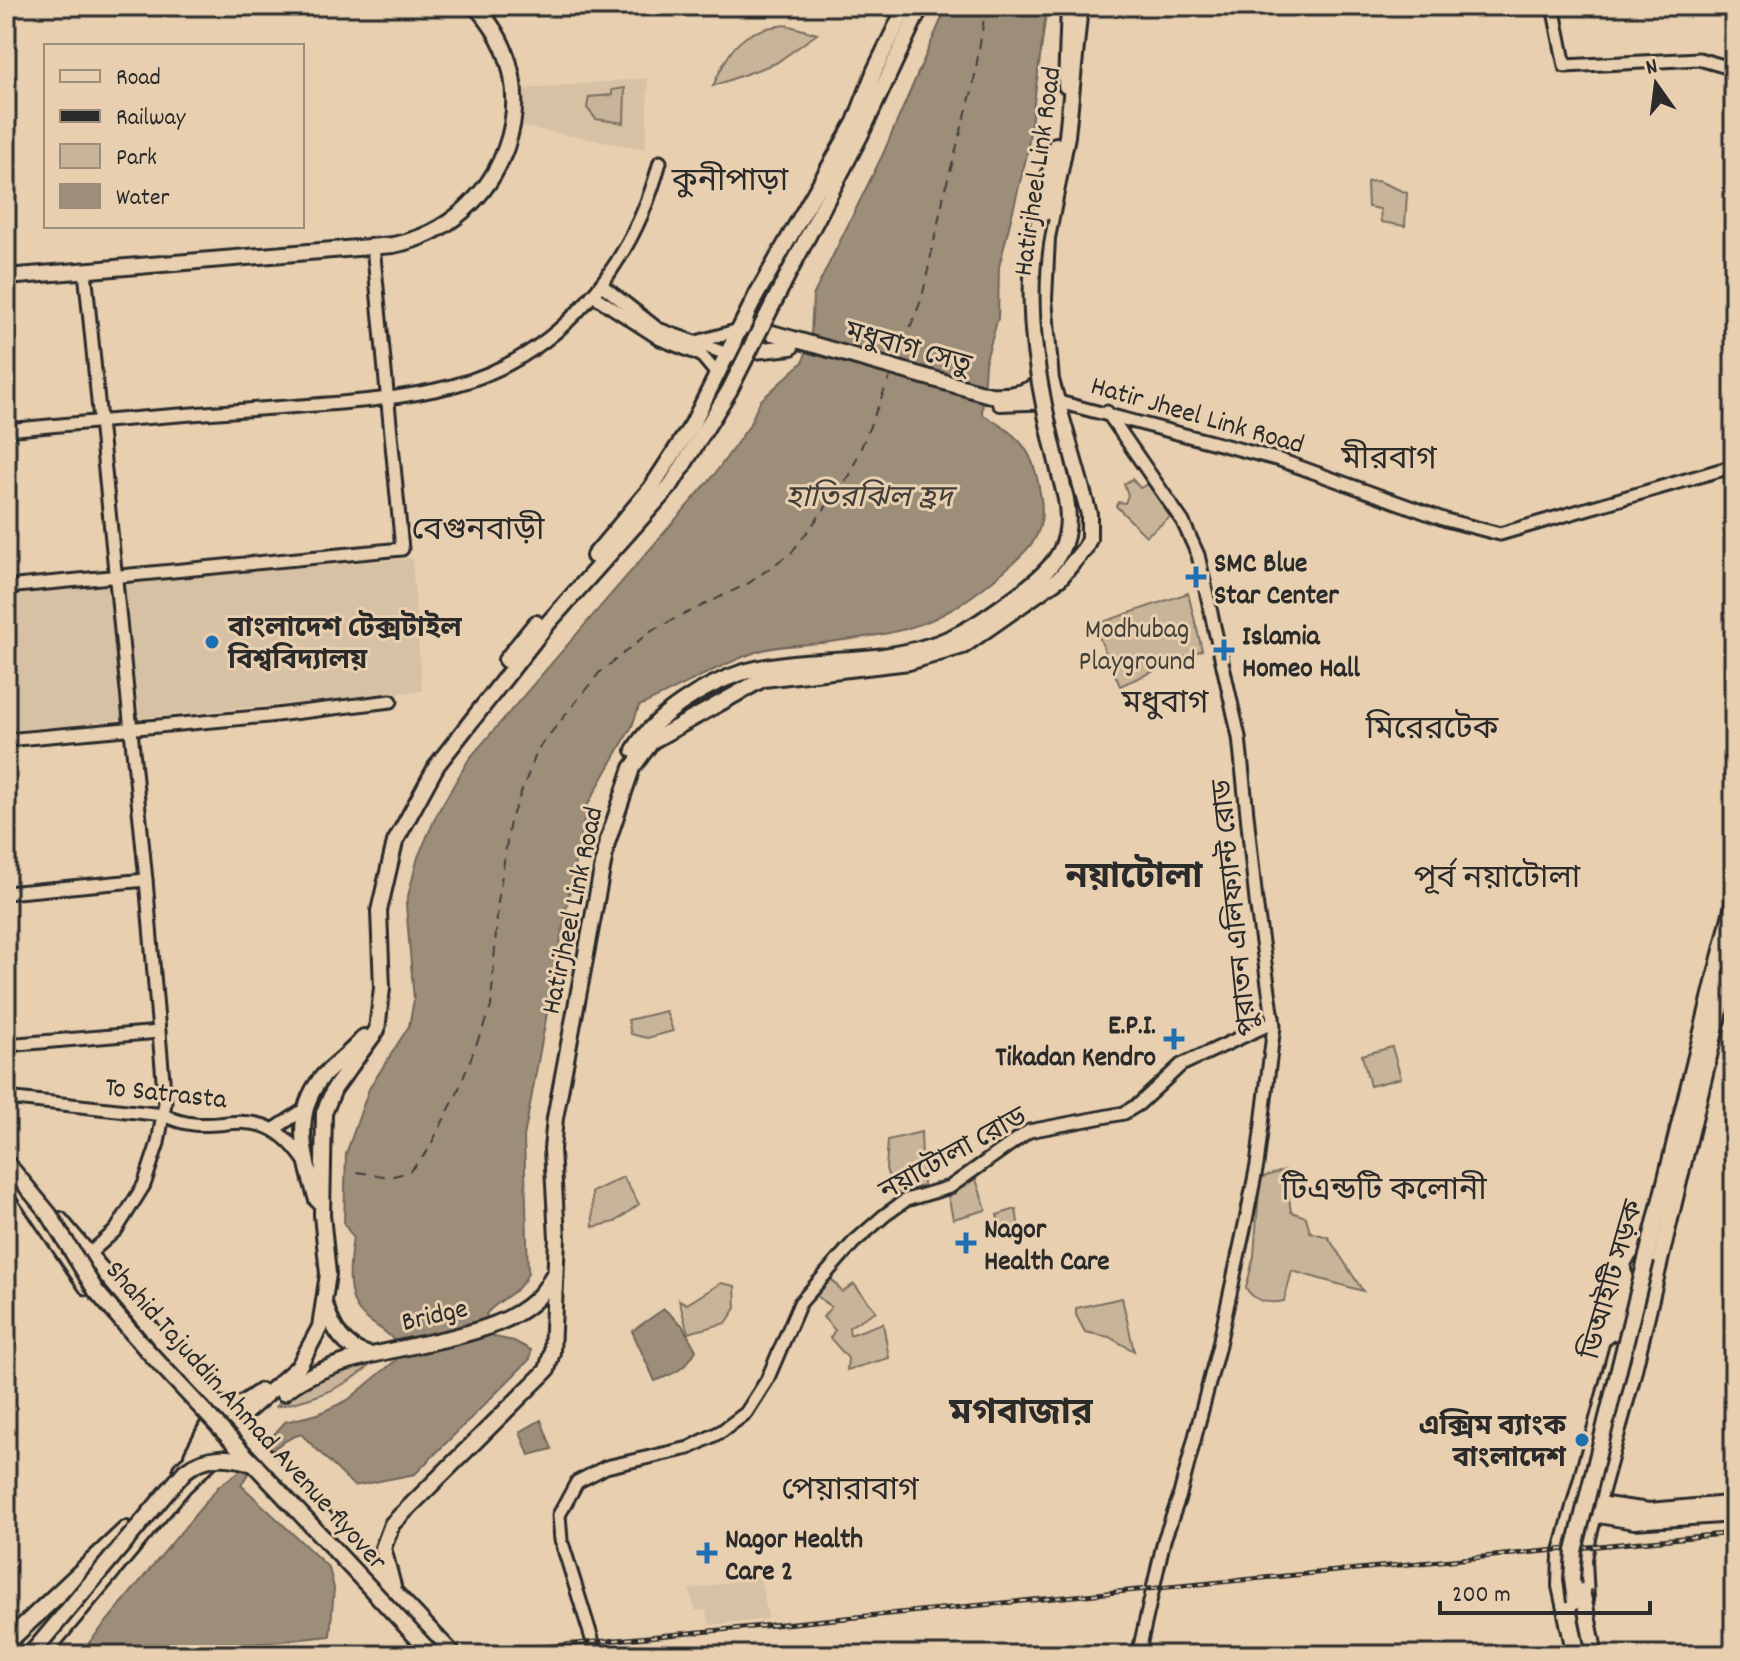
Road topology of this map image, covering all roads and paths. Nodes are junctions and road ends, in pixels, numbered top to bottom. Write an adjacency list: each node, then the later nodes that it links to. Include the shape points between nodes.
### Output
1 (475, 6): 10 (main road, via 502,42 514,82 512,123 498,165 476,198 433,232)
2 (906, 6): 14 (main road, via 845,141)
3 (913, 6): 7 (main road)
4 (921, 6): 7 (main road)
5 (1553, 6): 8 (street, via 1565,66 1699,59)
6 (1072, 7): 21 (main road, Hatirjheel Link Road, via 1067,136 1047,238 1044,299); 33 (main road, bridge, via 1063,117 1033,257 1032,329 1066,499 1068,529 1059,560 963,633 910,651)
7 (897, 52): 43 (main road, bridge, via 860,136 729,391 671,485 526,649 432,773 392,848 384,880)
8 (1734, 69)
9 (660, 162): 13 (street, via 639,226)
10 (373, 246): 11 (main road); 23 (street)
11 (85, 271): 12 (main road); 27 (street)
12 (6, 277)
13 (603, 286): 15 (street); 19 (street, via 658,329)
14 (757, 294): 18 (main road); 20 (main road, via 765,315)
15 (594, 296): 16 (street); 17 (street)
16 (614, 308): 17 (street); 22 (street, via 660,339)
17 (581, 309): 23 (street, via 544,340 482,374 454,385)
18 (742, 323): 19 (street, via 712,340); 20 (main road, মধুবাগ সেতু); 22 (main road)
19 (692, 342): 22 (street)
20 (794, 346): 22 (main road, via 750,336); 24 (main road, মধুবাগ সেতু)
21 (1049, 358): 24 (main road, মধুবাগ সেতু, via 1038,385); 25 (main road, Hatirjheel Link Road)
22 (725, 362): 43 (main road, via 651,488 517,644 432,758 387,848 375,913)
23 (386, 397): 27 (street); 31 (street, via 402,549)
24 (996, 399): 25 (main road, Hatir Jheel Link Road); 29 (main road, via 1047,419)
25 (1058, 408): 26 (street, Hatir Jheel Link Road, via 1071,404); 29 (main road, Hatirjheel Link Road)
26 (1107, 412): 30 (street, Hatir Jheel Link Road, via 1280,460 1500,534); 44 (street, পুরাতন এলিফ্যান্ট রোড, via 1183,522 1198,555 1239,737)
27 (99, 421): 28 (street); 31 (street)
28 (6, 430)
29 (1065, 433): 37 (main road, Hatirjheel Link Road, via 1086,501 1089,539 1071,567 1044,590 963,646 919,660 763,679)
30 (1734, 466)
31 (115, 576): 32 (street); 35 (street)
32 (6, 587)
33 (756, 669): 37 (main road); 62 (main road, via 724,680 650,729 625,765 608,805 548,1106 545,1192)
34 (391, 701): 35 (street)
35 (129, 727): 36 (street); 38 (street)
36 (6, 740)
37 (652, 741): 62 (main road, Hatirjheel Link Road, via 623,790 586,938 552,1149 558,1225)
38 (146, 880): 39 (street); 45 (street)
39 (6, 893)
40 (1734, 901): 41 (main road, ডিআইটি সড়ক)
41 (1731, 919): 61 (main road, ডিআইটি সড়ক)
42 (1734, 952): 47 (main road, ডিআইটি সড়ক)
43 (379, 997): 49 (main road, via 368,1032 323,1077); 58 (main road, via 377,1030 334,1089 324,1113)
44 (1273, 1016): 87 (street, নয়াটোলা রোড, via 1272,1023 1181,1065 1124,1113 1029,1131 950,1187 906,1200 857,1239 800,1303 755,1403 735,1422 689,1448 606,1467 577,1482 561,1507 558,1527); 88 (street, পুরাতন এলিফ্যান্ট রোড, via 1246,1220)
45 (159, 1032): 46 (street); 50 (street)
46 (6, 1045)
47 (1708, 1060): 74 (main road, ডিআইটি সড়ক); 91 (main road, bridge, via 1696,1085 1584,1546 1582,1593)
48 (6, 1098): 50 (street, To Satrasta)
49 (305, 1109): 52 (street); 55 (main road)
50 (164, 1115): 51 (street, To Satrasta); 53 (street)
51 (180, 1121): 52 (street, To Satrasta); 53 (street)
52 (276, 1128): 55 (street)
53 (160, 1135): 60 (street, via 144,1185 126,1216)
54 (6, 1152): 59 (main road)
55 (305, 1161): 58 (main road)
56 (6, 1162): 71 (main road, Shahid Tajuddin Ahmad Avenue flyover, bridge, via 49,1214 96,1291 190,1398)
57 (6, 1173): 67 (main road, via 91,1292)
58 (322, 1215): 63 (main road, via 328,1259)
59 (71, 1238): 60 (main road); 71 (main road, Shahid Tajuddin Ahmad Avenue flyover, via 96,1277)
60 (88, 1255): 66 (main road)
61 (1646, 1260): 73 (main road, ডিআইটি সড়ক, via 1637,1272); 90 (main road, bridge, via 1574,1551 1574,1594)
62 (555, 1264): 65 (main road, Bridge, via 547,1289 531,1306 497,1325); 79 (main road, Hatirjheel Link Road, via 547,1370 392,1524 383,1548)
63 (326, 1306): 64 (main road); 65 (main road, via 352,1349)
64 (316, 1338): 66 (main road, via 247,1402); 68 (main road, via 305,1360)
65 (374, 1353): 68 (main road, via 299,1380)
66 (218, 1405): 68 (main road)
67 (209, 1423): 69 (main road); 70 (main road)
68 (239, 1427): 69 (main road); 71 (main road, via 258,1447)
69 (228, 1446): 70 (main road); 71 (main road, bridge); 82 (main road, bridge, via 185,1471)
70 (193, 1466): 71 (main road, via 225,1460); 77 (main road); 83 (main road)
71 (263, 1468): 79 (main road); 84 (main road, Shahid Tajuddin Ahmad Avenue flyover, bridge); 85 (main road, Shahid Tajuddin Ahmad Avenue flyover)
72 (1734, 1504): 74 (main road)
73 (1573, 1506): 74 (main road); 89 (main road, ডিআইটি সড়ক, via 1560,1586)
74 (1597, 1509): 76 (main road); 78 (main road, ডিআইটি সড়ক)
75 (1734, 1514): 76 (main road)
76 (1634, 1521): 78 (main road)
77 (126, 1530): 80 (highway); 81 (main road)
78 (1589, 1534): 91 (main road, ডিআইটি সড়ক, via 1584,1588)
79 (393, 1586): 86 (main road)
80 (6, 1643)
81 (23, 1655)
82 (30, 1655)
83 (42, 1655)
84 (431, 1655)
85 (443, 1655)
86 (454, 1655)
87 (597, 1655)
88 (1138, 1655)
89 (1575, 1655)
90 (1588, 1655)
91 (1597, 1655)

